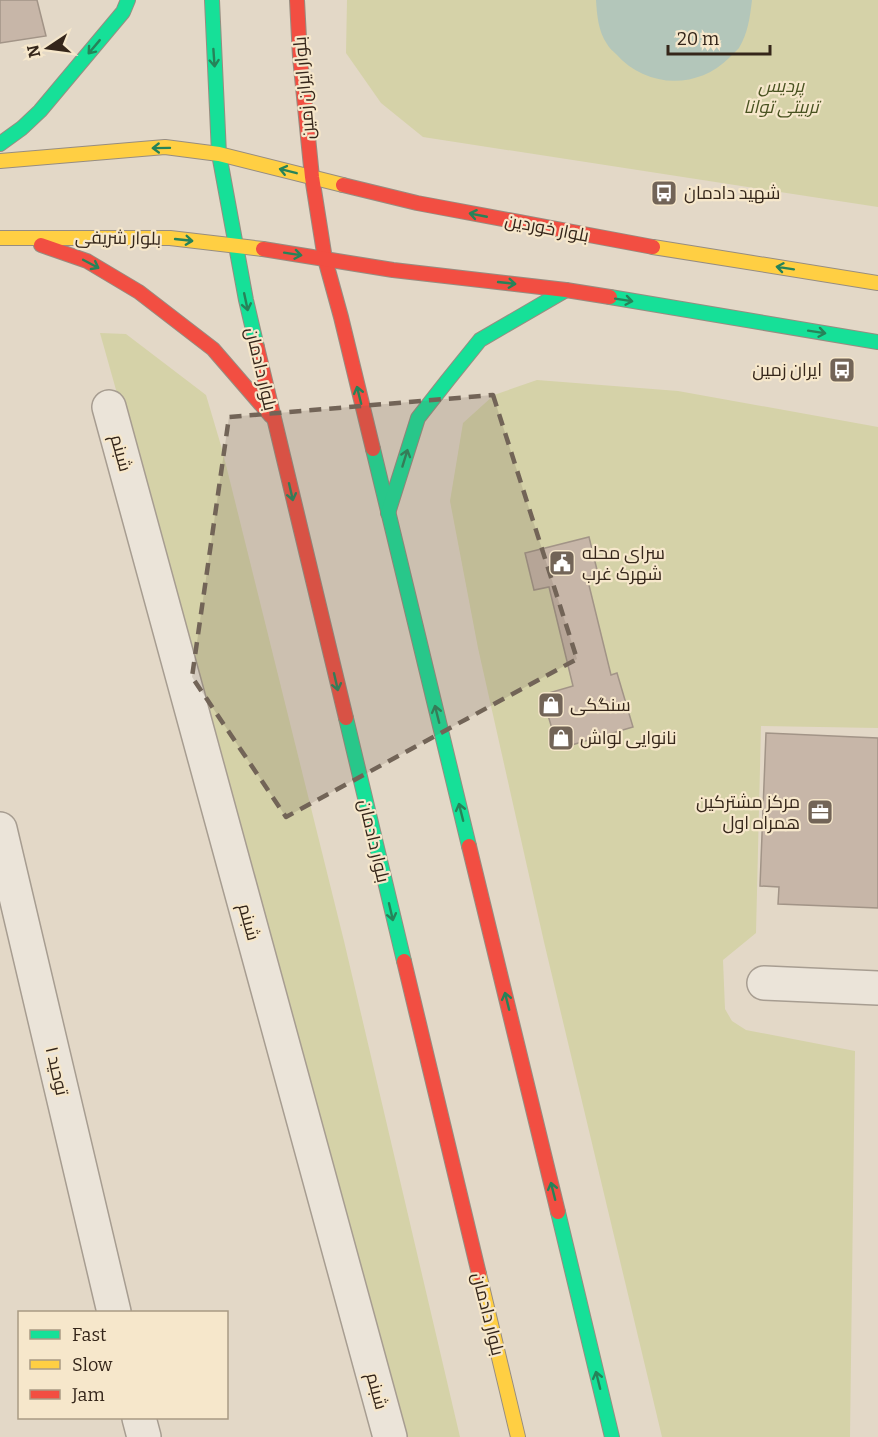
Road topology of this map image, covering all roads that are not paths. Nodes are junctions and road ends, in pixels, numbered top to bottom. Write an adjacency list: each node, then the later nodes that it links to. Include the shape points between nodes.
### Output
1 (128, 0): 4 (main road, one-way to 4, via 123,12 40,111)
2 (212, 0): 5 (main road, one-way to 5)
3 (297, 0): 7 (main road, بلوار ایران زمین)
4 (0, 144)
5 (219, 154): 6 (main road, one-way to 6, via 165,147); 7 (main road, بلوار خوردین, one-way to 5); 10 (main road, بلوار دادمان)
6 (0, 161)
7 (312, 177): 11 (main road, بلوار ایران زمین); 12 (main road, بلوار خوردین, one-way to 7, via 607,239 409,201)
8 (17, 237): 9 (main road, بلوار شریفی); 10 (main road, بلوار شریفی, one-way to 10, via 170,238); 16 (main road, one-way to 16, via 87,261 139,292 213,349)
9 (0, 238)
10 (236, 245): 11 (main road, one-way to 11); 16 (main road, بلوار دادمان, one-way to 16)
11 (325, 259): 13 (main road, one-way to 13); 17 (main road, one-way to 11)
12 (878, 283)
13 (566, 290): 14 (main road, one-way to 14); 17 (main road, one-way to 13, via 418,418 447,381 480,340)
14 (878, 342)
15 (109, 407): 25 (street, شبنم)
16 (273, 418): 26 (main road, بلوار دادمان, one-way to 26)
17 (388, 513): 22 (main road, one-way to 17)
18 (0, 829): 21 (street, توحید ۱)
19 (764, 983): 20 (street)
20 (878, 987)
21 (114, 1311)
22 (607, 1415): 27 (main road); 28 (main road)
23 (139, 1419): 24 (street)
24 (144, 1437)
25 (390, 1437)
26 (518, 1437)
27 (603, 1437)
28 (612, 1437)

